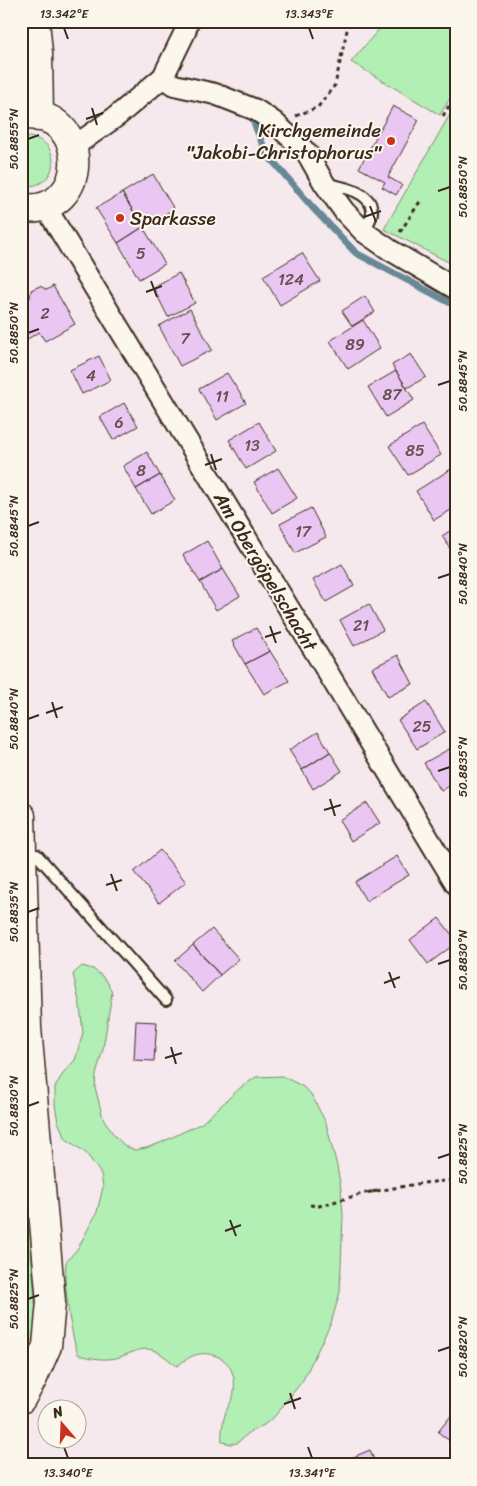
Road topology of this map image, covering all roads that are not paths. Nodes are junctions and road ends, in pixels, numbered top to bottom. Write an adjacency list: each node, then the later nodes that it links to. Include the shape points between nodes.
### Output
1 (27, 21): 4 (street)
2 (35, 21): 6 (street, via 38,53)
3 (188, 21): 5 (street)
4 (21, 62)
5 (163, 77): 7 (street, via 117,116); 9 (street, via 174,85 215,94 256,110 274,122 307,153 344,211 364,232)
6 (30, 116): 7 (street, via 61,128)
7 (73, 147): 8 (street, via 76,166 62,196)
8 (33, 207): 12 (street, Am Obergöpelschacht)
9 (456, 289)
10 (21, 816): 11 (street)
11 (22, 856): 13 (lane, via 37,855); 14 (street, via 26,1028 51,1302 47,1346)
12 (456, 884)
13 (166, 1000)
14 (21, 1399)

